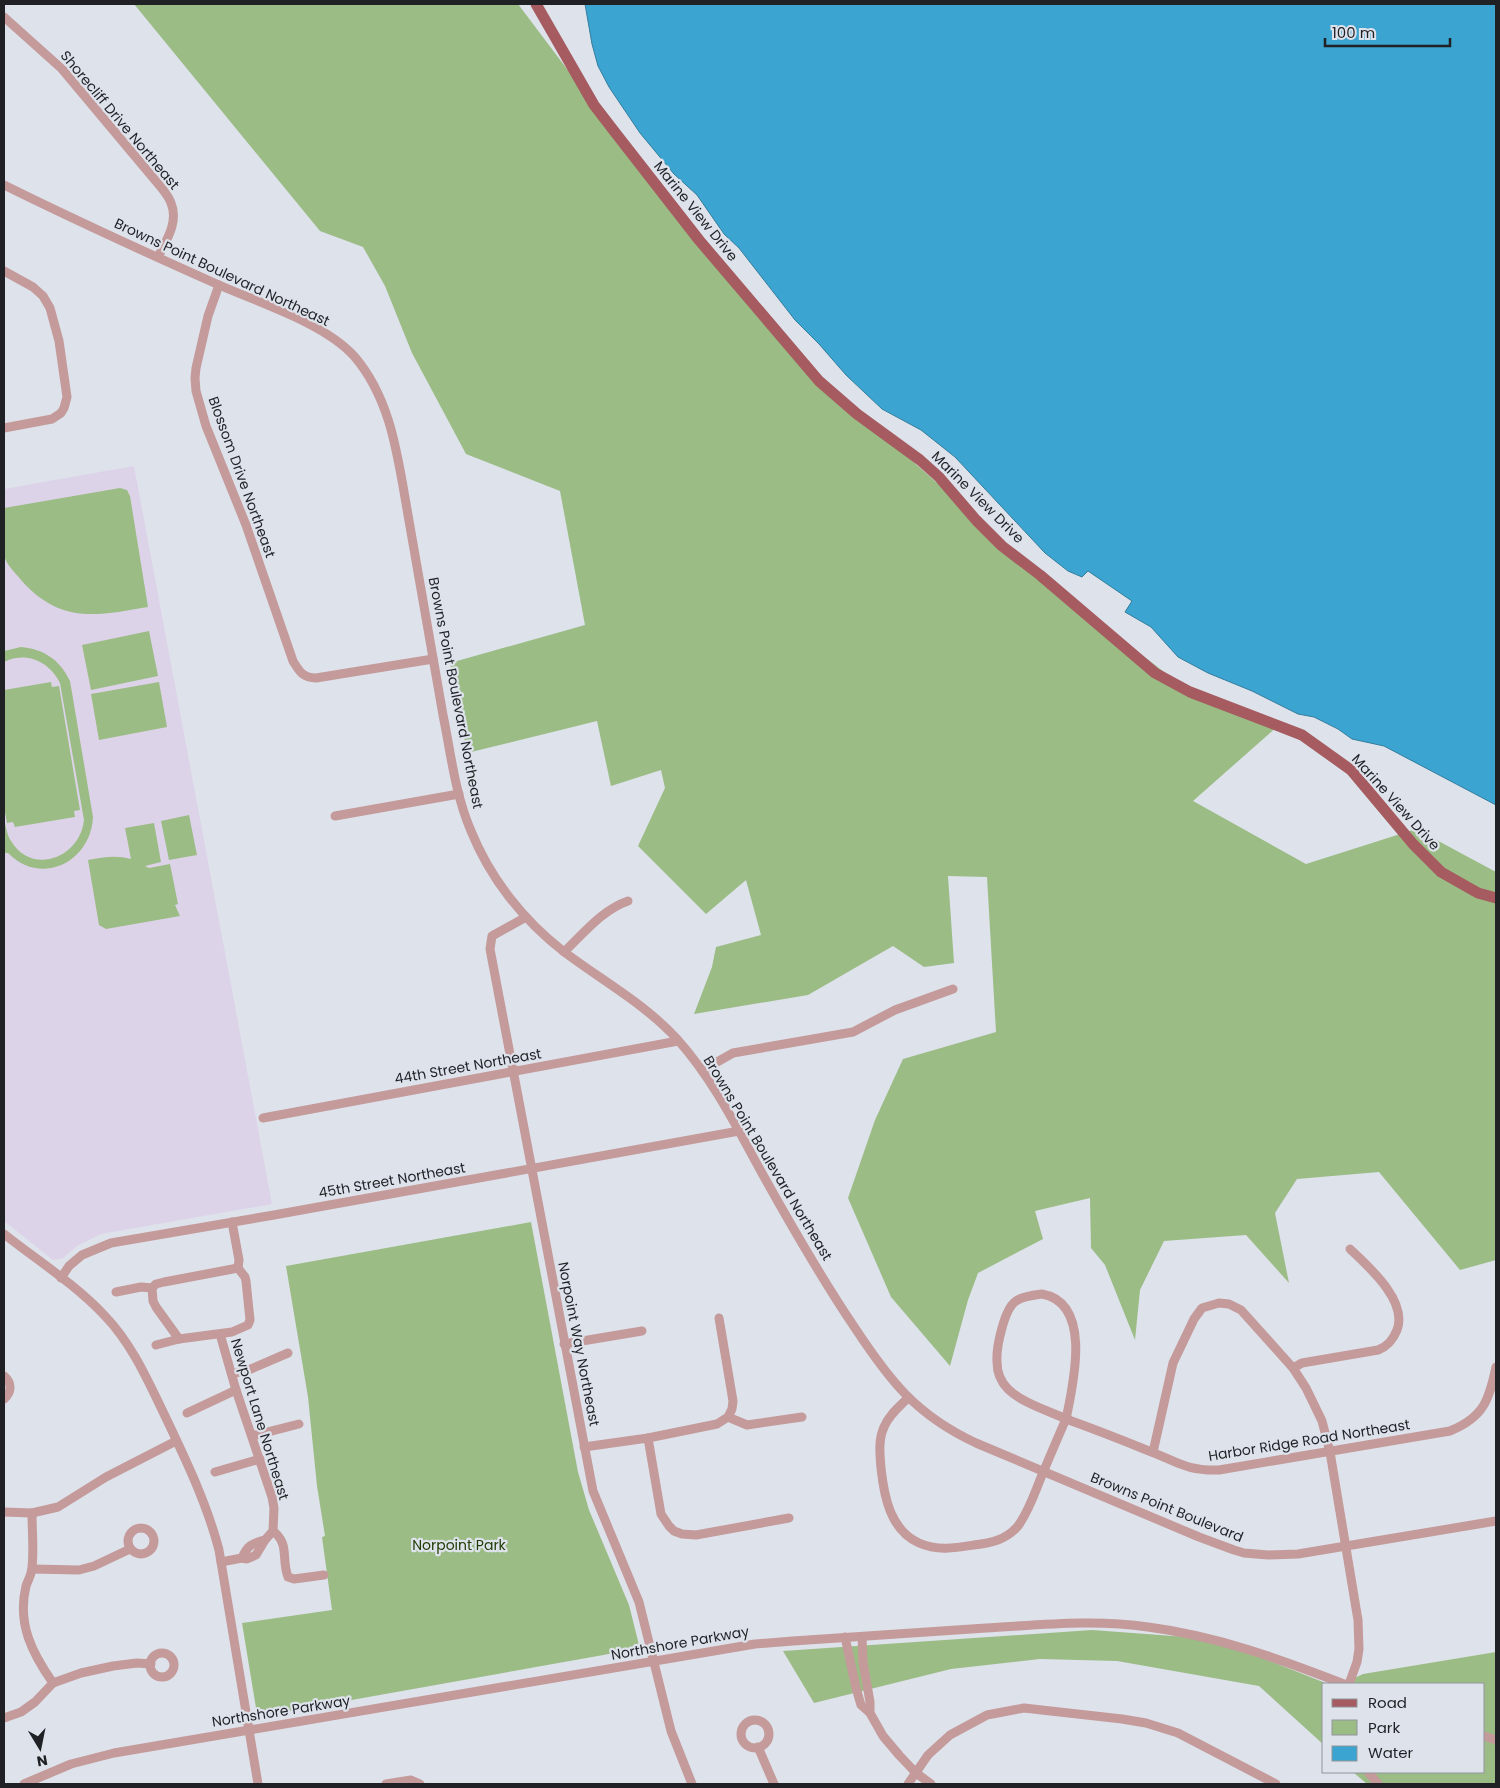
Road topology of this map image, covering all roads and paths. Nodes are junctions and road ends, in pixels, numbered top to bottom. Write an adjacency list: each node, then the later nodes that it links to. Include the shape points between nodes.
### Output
1 (536, 4): 11 (main road, Marine View Drive, via 589,97 614,131 699,240 819,381 939,477 1002,546 1155,673 1190,692 1302,735 1351,770 1441,872 1478,893)
2 (4, 17): 4 (street, Shorecliff Drive Northeast, via 62,69 171,202 172,227)
3 (4, 185): 4 (street, Browns Point Boulevard Northeast)
4 (158, 257): 6 (street, Browns Point Boulevard Northeast)
5 (4, 271): 7 (street, via 33,286 43,296 60,341 67,397 64,408 52,419)
6 (219, 285): 8 (street, Browns Point Boulevard Northeast, via 327,335 344,346 370,379 387,416 396,450); 8 (street, Blossom Drive Northeast, via 196,368 196,391 206,426 246,525 298,670 308,678 325,678)
7 (4, 428)
8 (433, 659): 9 (street, Browns Point Boulevard Northeast)
9 (459, 794): 10 (street); 13 (street, Browns Point Boulevard Northeast, via 471,833 488,866)
10 (335, 816)
11 (1496, 898)
12 (628, 901): 14 (street, via 601,916)
13 (526, 917): 14 (street, Browns Point Boulevard Northeast); 18 (street, Norpoint Way Northeast, via 492,936 490,949)
14 (564, 952): 16 (street, Browns Point Boulevard Northeast, via 631,999)
15 (953, 989): 17 (street, via 911,1003 853,1032 734,1053)
16 (678, 1041): 17 (street, Browns Point Boulevard Northeast); 18 (street, 44th Street Northeast)
17 (702, 1070): 20 (street, Browns Point Boulevard Northeast)
18 (513, 1071): 19 (street, 44th Street Northeast); 21 (street, Norpoint Way Northeast)
19 (263, 1118)
20 (739, 1131): 21 (street, 45th Street Northeast); 42 (street, Browns Point Boulevard Northeast, via 845,1314)
21 (532, 1169): 22 (street, 45th Street Northeast); 33 (street, Norpoint Way Northeast)
22 (232, 1222): 25 (street, Newport Lane Northeast); 26 (street, 45th Street Northeast, via 112,1242 82,1255)
23 (4, 1234): 26 (street)
24 (1350, 1248): 37 (street, via 1392,1295 1399,1321 1394,1336 1389,1344 1378,1350 1302,1363)
25 (238, 1268): 27 (street, via 164,1282); 31 (street, Newport Lane Northeast, via 245,1277 250,1320 242,1329)
26 (61, 1278): 51 (street, via 104,1316 125,1342 148,1380)
27 (152, 1288): 28 (street); 32 (street, via 156,1307)
28 (116, 1292)
29 (719, 1318): 45 (street, via 732,1401)
30 (642, 1331): 33 (street)
31 (220, 1334): 32 (street, Newport Lane Northeast); 38 (street, Newport Lane Northeast)
32 (179, 1339): 34 (street, Newport Lane Northeast)
33 (564, 1344): 52 (street, Norpoint Way Northeast)
34 (156, 1346)
35 (288, 1353): 38 (street)
36 (1496, 1367): 41 (street, Harbor Ridge Road Northeast)
37 (1293, 1368): 53 (street, via 1242,1310 1219,1303 1202,1308 1174,1363); 54 (street, via 1318,1411)
38 (232, 1374): 40 (street, Newport Lane Northeast)
39 (4, 1376): 43 (street, via 11,1388)
40 (236, 1390): 44 (street); 49 (street, Newport Lane Northeast)
41 (1493, 1394): 54 (street, Harbor Ridge Road Northeast, via 1476,1416 1450,1431)
42 (908, 1398): 56 (street, Browns Point Boulevard, via 962,1436); 56 (street, via 893,1412 884,1427 880,1456 891,1514 901,1529 917,1542 931,1548 949,1549 995,1542 1008,1536 1024,1517)
43 (4, 1399)
44 (187, 1413)
45 (728, 1417): 46 (street, via 746,1425); 50 (street, via 717,1424)
46 (802, 1417)
47 (1066, 1419): 47 (street, Harbor Ridge Road Northeast, via 1075,1371 1074,1328 1060,1302 1046,1295 1032,1295 1015,1302 1008,1313 997,1354 1000,1376 1015,1395); 53 (street, Harbor Ridge Road Northeast); 56 (street)
48 (299, 1424): 49 (street)
49 (252, 1436): 55 (street, Newport Lane Northeast)
50 (648, 1438): 52 (street); 60 (street, via 661,1514 674,1531 696,1535)
51 (176, 1440): 59 (street, via 58,1507); 65 (street, via 209,1517)
52 (584, 1447): 70 (street, Norpoint Way Northeast, via 593,1491 639,1602)
53 (1153, 1452): 54 (street, Harbor Ridge Road Northeast, via 1184,1467 1218,1470)
54 (1330, 1452): 63 (street)
55 (260, 1459): 57 (street); 62 (street, Newport Lane Northeast, via 274,1508)
56 (1044, 1471): 63 (street, Browns Point Boulevard, via 1244,1553 1282,1555)
57 (214, 1472)
58 (4, 1512): 59 (street)
59 (32, 1513): 66 (street)
60 (789, 1518)
61 (1496, 1521): 63 (street, Browns Point Boulevard)
62 (273, 1531): 65 (street, via 265,1540 246,1548 242,1558); 67 (street, via 284,1543 288,1577 294,1580)
63 (1345, 1546): 74 (street, via 1359,1634 1357,1662)
64 (130, 1548): 66 (street, via 87,1568)
65 (222, 1562): 77 (street)
66 (32, 1569): 72 (street, via 26,1586 24,1624 36,1659)
67 (324, 1575)
68 (844, 1637): 69 (street, Northshore Parkway); 70 (street, Northshore Parkway, via 755,1644); 75 (street, via 858,1699)
69 (862, 1637): 73 (street, Northshore Parkway, via 1052,1624 1116,1624 1194,1634); 75 (street)
70 (653, 1661): 77 (street, Northshore Parkway); 85 (street, Norpoint Way Northeast, via 671,1731)
71 (151, 1664): 72 (street, via 113,1666)
72 (53, 1683): 76 (street, via 21,1712)
73 (1341, 1683)
74 (1349, 1683)
75 (870, 1714): 79 (street, via 883,1736)
76 (4, 1718)
77 (249, 1730): 81 (street, Northshore Parkway, via 88,1759); 82 (street)
78 (758, 1747): 86 (street)
79 (916, 1773): 87 (street); 88 (street); 89 (street, via 928,1755 956,1731 987,1715 1024,1708 1163,1727)
80 (1369, 1773): 90 (street)
81 (24, 1784)
82 (258, 1784)
83 (386, 1784): 84 (street, via 411,1780)
84 (420, 1784)
85 (692, 1784)
86 (774, 1784)
87 (908, 1784)
88 (931, 1784)
89 (1276, 1784)
90 (1378, 1784)

